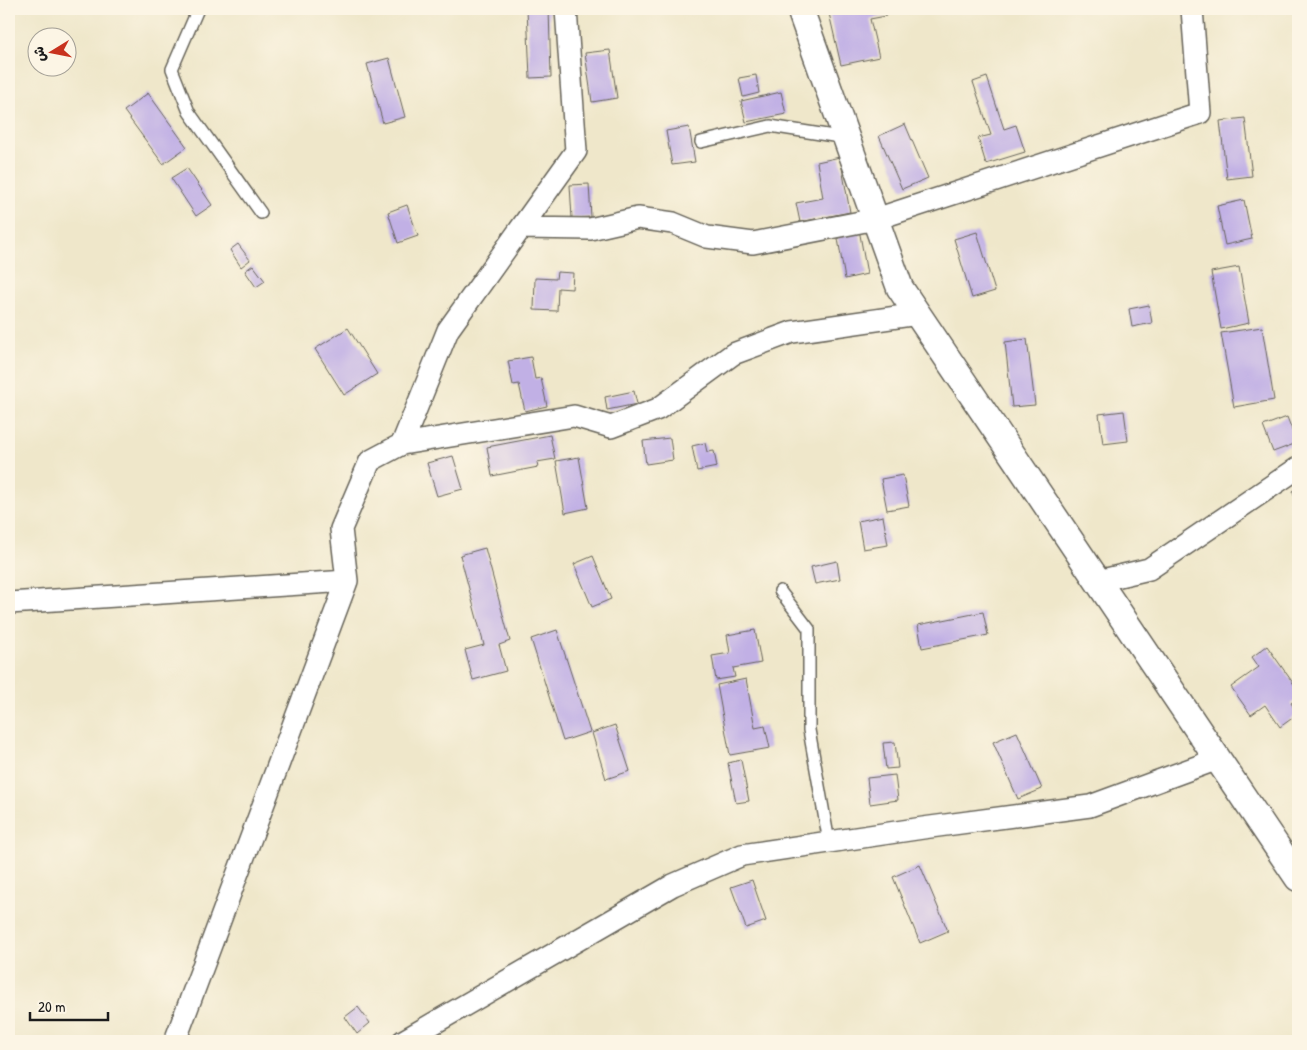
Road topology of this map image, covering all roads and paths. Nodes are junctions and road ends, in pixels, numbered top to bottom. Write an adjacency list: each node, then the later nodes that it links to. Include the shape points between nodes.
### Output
1 (198, 9): 7 (lane, via 172,69 189,112)
2 (566, 9): 9 (street, via 576,151)
3 (800, 9): 5 (street)
4 (1192, 9): 8 (street, via 1200,113)
5 (847, 138): 6 (lane, via 770,126); 8 (street)
6 (701, 142)
7 (261, 213)
8 (876, 219): 9 (street, via 753,243 707,237 673,223 638,218 590,229); 10 (street, via 900,288)
9 (521, 228): 11 (street, via 448,330)
10 (918, 314): 11 (street, via 792,332 734,354 658,409 611,426 574,416); 14 (street)
11 (402, 444): 13 (street, via 370,461 341,529)
12 (1298, 468): 14 (street, via 1149,569)
13 (348, 581): 16 (street); 20 (street)
14 (1098, 581): 17 (street)
15 (780, 591): 18 (lane, via 809,629 808,730)
16 (9, 602)
17 (1218, 759): 18 (street, via 1090,806); 19 (street)
18 (829, 842): 21 (street, via 742,855 673,884)
19 (1298, 878)
20 (175, 1041)
21 (403, 1041)

